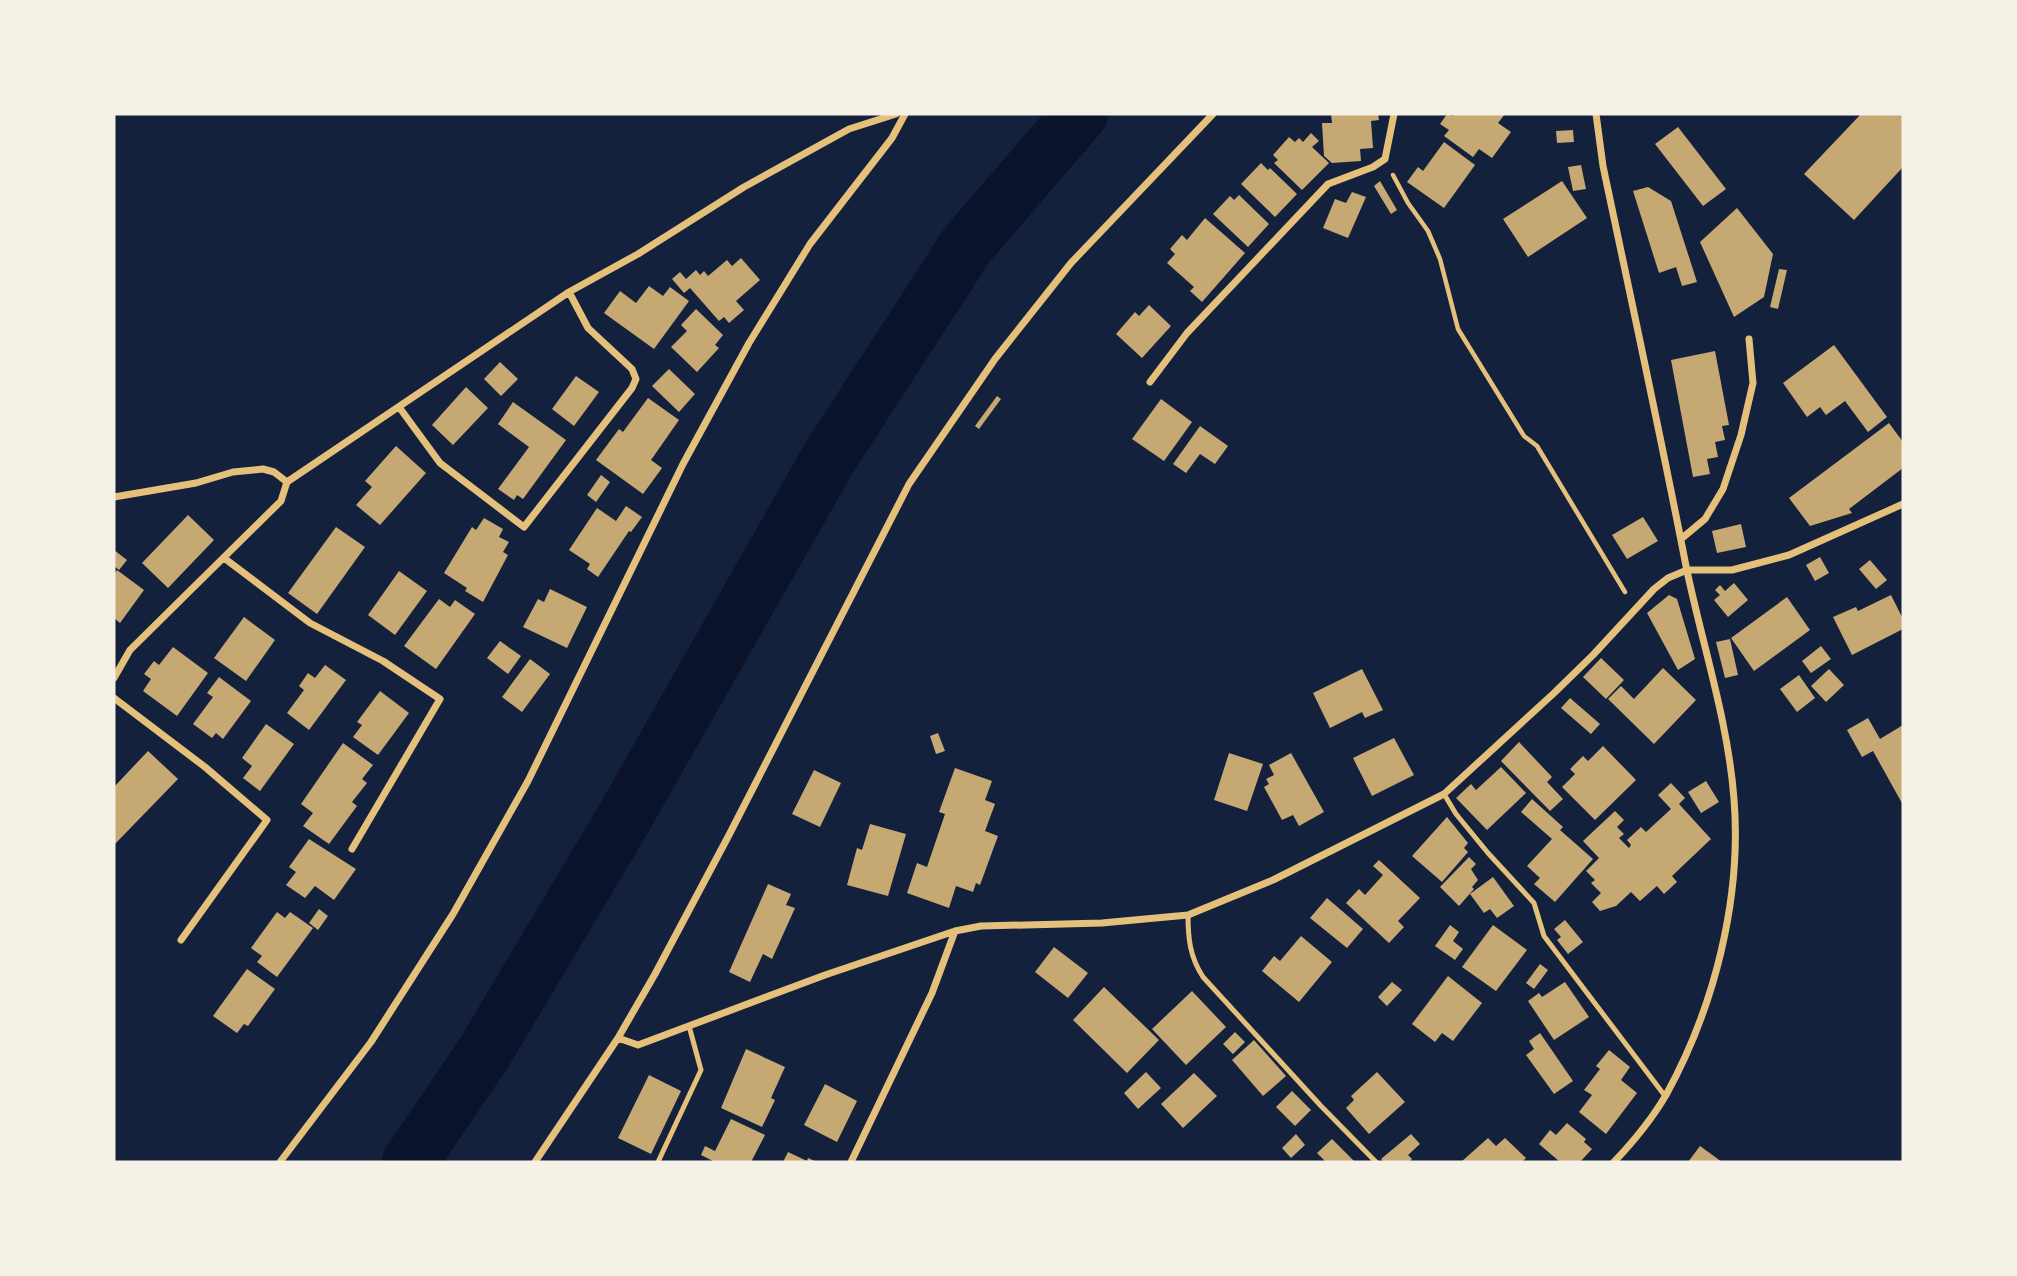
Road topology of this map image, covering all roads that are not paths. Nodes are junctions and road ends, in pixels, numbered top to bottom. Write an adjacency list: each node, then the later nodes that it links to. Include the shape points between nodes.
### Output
1 (896, 114): 6 (street, via 849,129)
2 (905, 114): 26 (street, via 892,138 810,244 749,343 683,464 528,781 453,914 371,1042)
3 (1213, 114): 24 (street, via 1071,263 995,359 909,484 729,835)
4 (1394, 114): 8 (street, via 1385,159 1328,184 1187,334)
5 (1596, 114): 13 (street)
6 (569, 292): 9 (street); 9 (street, via 588,328 632,369 636,379 524,527 440,463)
7 (1749, 339): 13 (street, via 1754,383 1723,489 1705,519)
8 (1150, 382)
9 (399, 407): 10 (street)
10 (287, 482): 11 (street, via 263,469); 14 (street, via 281,501)
11 (114, 497)
12 (1903, 504): 15 (street, via 1788,555 1732,570)
13 (1681, 539): 15 (street)
14 (224, 558): 16 (street, via 130,650); 19 (street, via 310,623 383,661 440,699)
15 (1687, 570): 18 (street, via 1668,578); 25 (street, via 1728,751 1734,850 1731,896 1709,997)
16 (114, 678)
17 (114, 698): 22 (street, via 267,820)
18 (1444, 794): 20 (street, via 1273,880); 25 (lane, via 1488,853 1534,903 1544,936)
19 (352, 849)
20 (1188, 915): 21 (street, via 981,926); 30 (lane, via 1190,951 1203,977)
21 (955, 932): 23 (street); 29 (street, via 932,993)
22 (181, 940)
23 (689, 1026): 24 (street, via 638,1045); 28 (lane, via 701,1070)
24 (618, 1038): 27 (street)
25 (1665, 1096): 31 (street)
26 (280, 1162)
27 (535, 1162)
28 (658, 1162)
29 (852, 1162)
30 (1376, 1162)
31 (1614, 1162)

